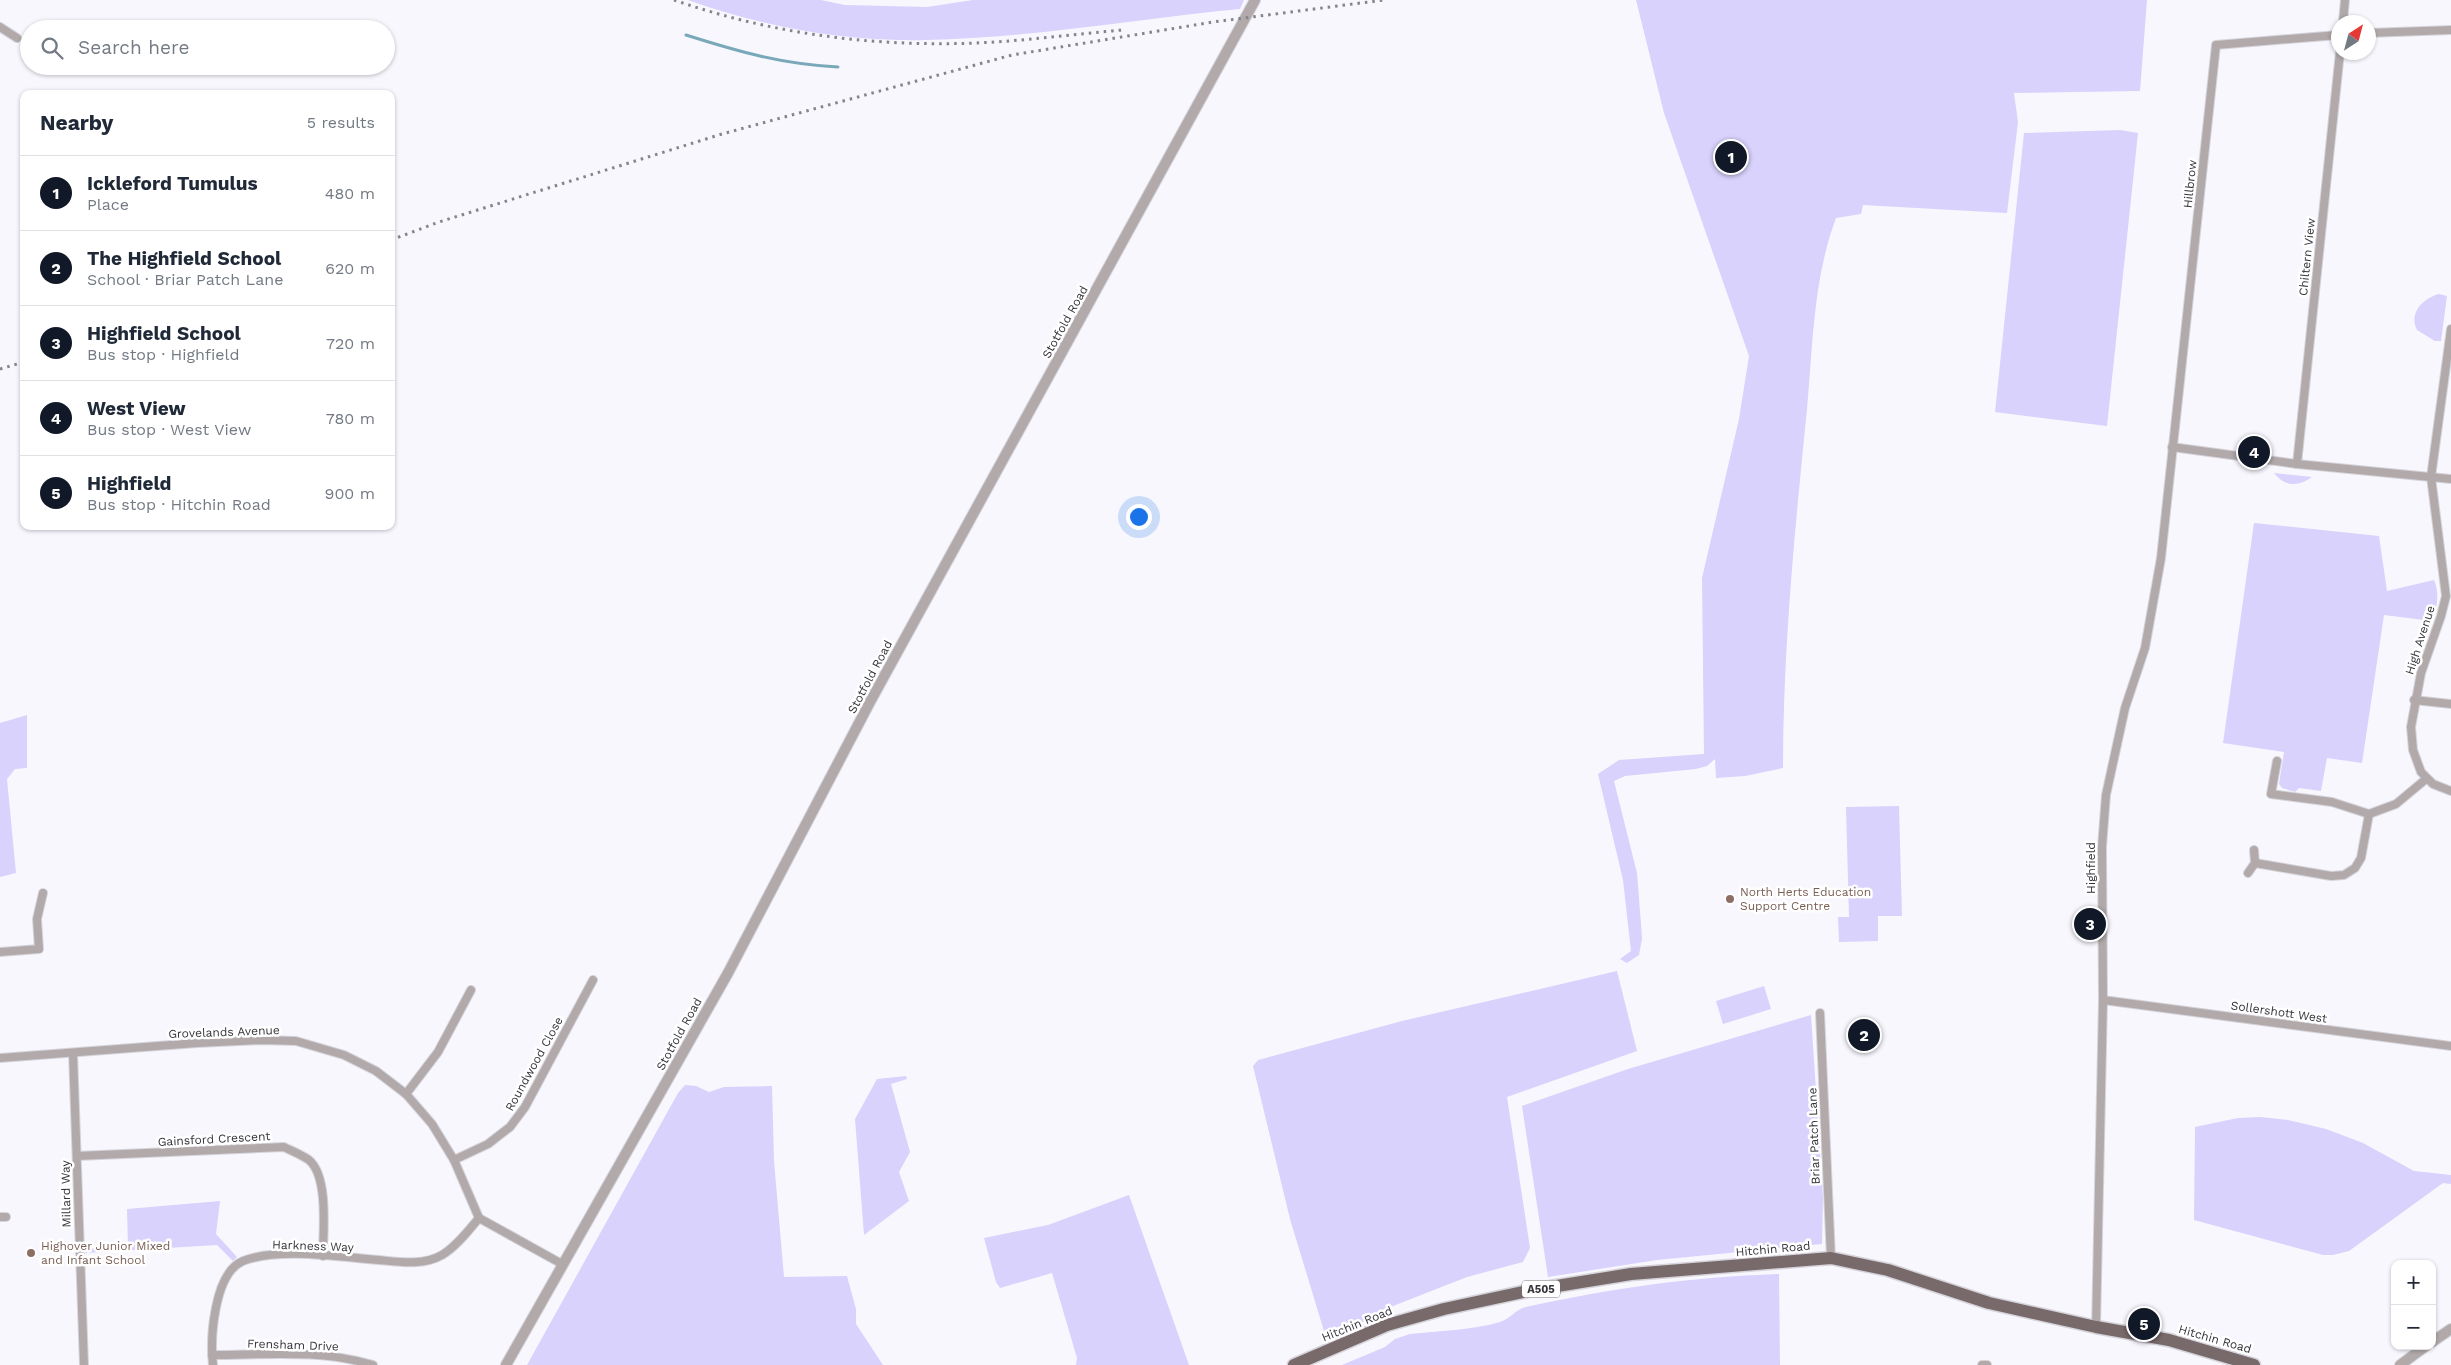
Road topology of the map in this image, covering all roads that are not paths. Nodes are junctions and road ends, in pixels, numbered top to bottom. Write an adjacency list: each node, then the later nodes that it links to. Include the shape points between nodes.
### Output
1 (1255, 0): 39 (street, Stotfold Road, via 870,702 728,973)
2 (2345, 0): 3 (street)
3 (2344, 15)
4 (0, 27): 8 (street)
5 (2451, 30): 6 (street)
6 (2376, 33)
7 (2331, 36): 11 (street, Hillbrow, via 2216,45)
8 (17, 38)
9 (2339, 60): 12 (street, Chiltern View)
10 (2451, 329): 13 (street, High Avenue)
11 (2172, 447): 12 (street); 28 (street, Highfield, via 2161,558 2145,648 2125,708 2106,790 2102,848)
12 (2297, 464): 13 (street)
13 (2431, 477): 14 (street); 15 (street, High Avenue, via 2446,596)
14 (2451, 479)
15 (2414, 700): 16 (street); 18 (street, High Avenue, via 2413,750 2420,772)
16 (2451, 704)
17 (2277, 761): 20 (street, via 2271,794 2332,802)
18 (2426, 779): 19 (street); 20 (street, via 2396,804)
19 (2451, 791)
20 (2369, 814): 22 (street, via 2361,858 2355,868 2344,875 2331,876)
21 (2254, 850): 22 (street)
22 (2255, 863): 23 (street)
23 (2248, 873)
24 (43, 893): 25 (street, via 37,919 39,949)
25 (0, 952)
26 (593, 980): 35 (street, Roundwood Close, via 525,1107 510,1127 488,1144)
27 (471, 990): 33 (street, via 438,1052)
28 (2103, 1000): 30 (street, Sollershott West); 40 (street, Highfield)
29 (1820, 1013): 38 (street, Briar Patch Lane)
30 (2451, 1046)
31 (73, 1053): 32 (street, Grovelands Avenue); 33 (street, Grovelands Avenue, via 197,1043 296,1041 344,1054 376,1071); 34 (street, Millard Way)
32 (0, 1058)
33 (406, 1094): 35 (street, Grovelands Avenue, via 432,1124)
34 (77, 1156): 37 (street, Gainsford Crescent, via 284,1147 309,1161 318,1172 322,1188); 45 (street, Millard Way)
35 (454, 1160): 36 (street, Grovelands Avenue)
36 (479, 1218): 37 (street, Harkness Way, via 442,1256 413,1263); 39 (street)
37 (323, 1256): 44 (street, Harkness Way, via 266,1255 241,1262 223,1282 215,1314)
38 (1831, 1258): 40 (main road, Hitchin Road / A505, via 1888,1270 1989,1303); 49 (main road, Hitchin Road / A505, via 1631,1274 1532,1290 1387,1325)
39 (562, 1264): 48 (street, Stotfold Road)
40 (2096, 1327): 52 (main road, Hitchin Road / A505, via 2169,1340)
41 (2451, 1329): 42 (street)
42 (2436, 1339)
43 (2421, 1350): 53 (street)
44 (212, 1355): 46 (street, Harkness Way); 47 (street, Frensham Drive, via 316,1354)
45 (84, 1365)
46 (213, 1365)
47 (373, 1365)
48 (506, 1365)
49 (1294, 1365)
50 (1982, 1365): 51 (street)
51 (1987, 1365)
52 (2254, 1365)
53 (2400, 1365)

